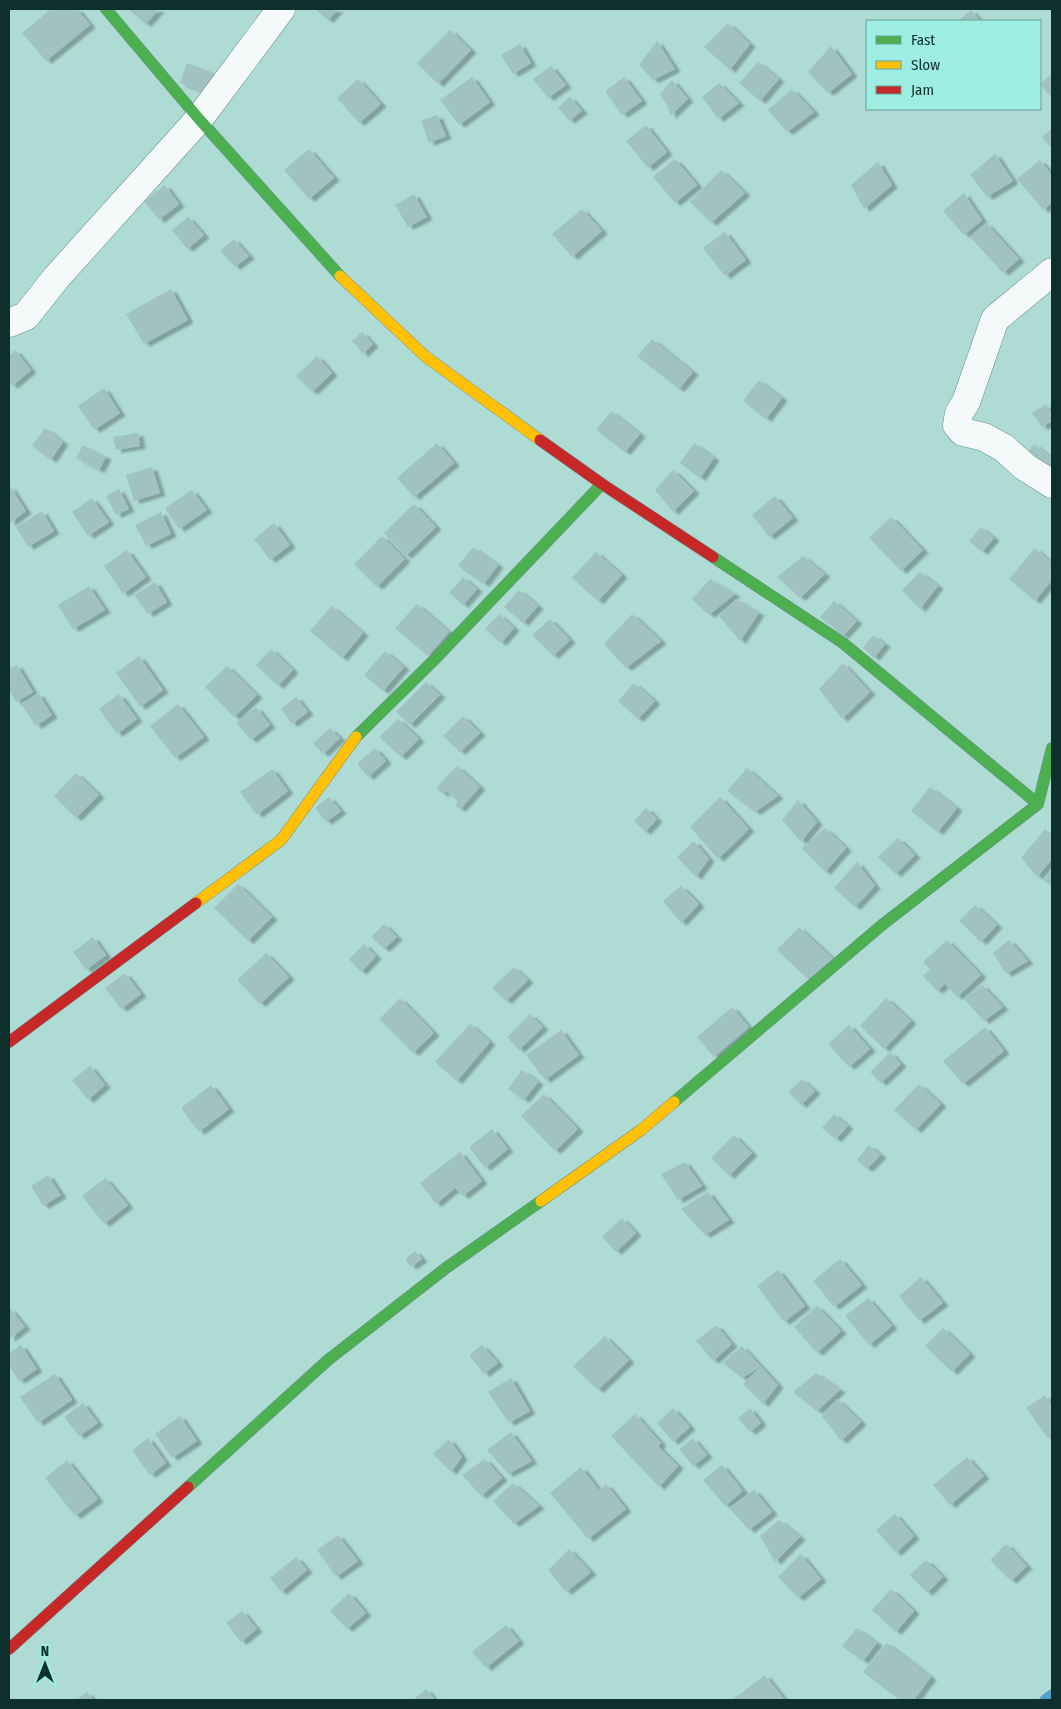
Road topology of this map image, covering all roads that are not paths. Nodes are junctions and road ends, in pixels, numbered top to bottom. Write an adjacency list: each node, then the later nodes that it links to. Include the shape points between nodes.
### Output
1 (106, 9): 3 (street)
2 (281, 9): 3 (street)
3 (199, 119): 5 (street, via 56,278 26,316); 6 (street, via 348,285 426,357)
4 (1052, 272): 7 (street, via 995,319 957,426 963,432 984,437 1004,448 1025,468)
5 (9, 323)
6 (602, 484): 9 (street, via 843,643); 10 (street, via 436,659 353,740 281,840)
7 (1052, 484)
8 (1052, 748): 9 (street)
9 (1038, 804): 11 (street, via 882,925 641,1130 446,1268 328,1360)
10 (9, 1042)
11 (9, 1649)

